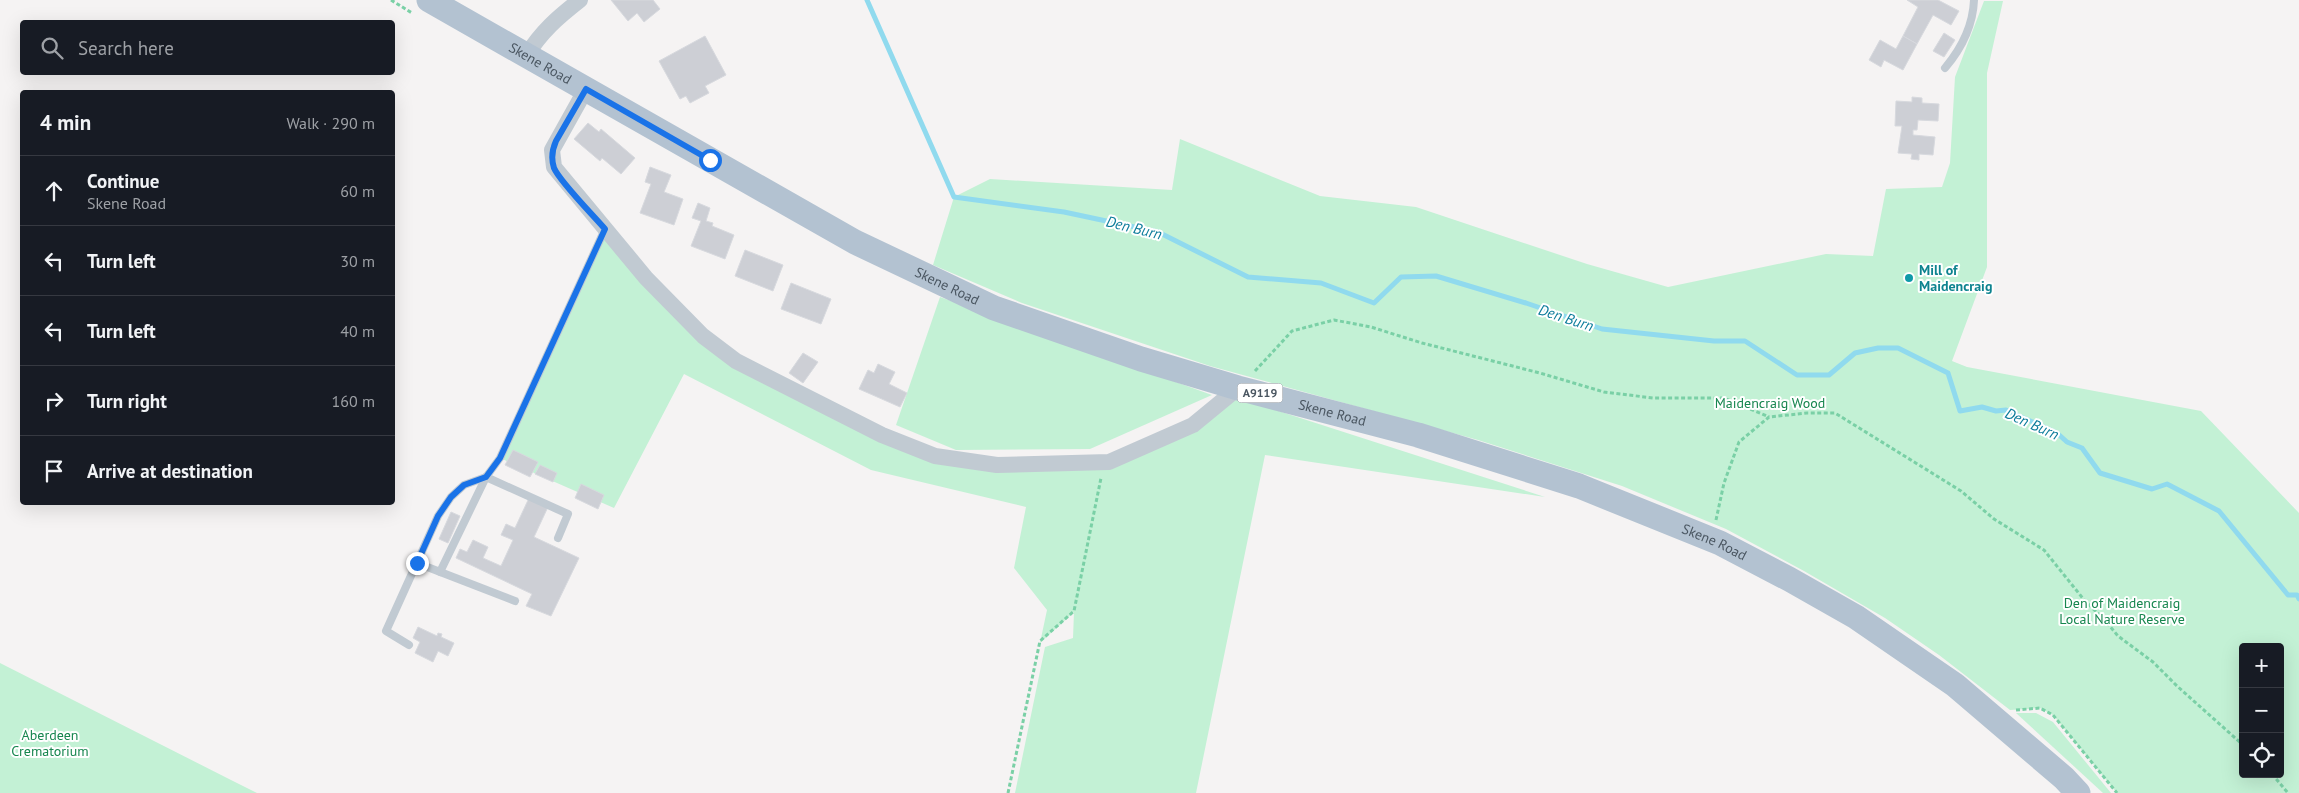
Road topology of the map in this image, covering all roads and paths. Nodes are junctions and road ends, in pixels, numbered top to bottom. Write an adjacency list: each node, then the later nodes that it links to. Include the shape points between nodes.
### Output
1 (429, 0): 4 (main road, Skene Road / A9119)
2 (580, 0): 4 (street, via 552,22)
3 (1974, 0): 5 (lane, via 1966,35 1958,53)
4 (526, 56): 6 (main road, Skene Road / A9119)
5 (1945, 68)
6 (586, 89): 7 (street, via 556,141 552,159 557,174); 8 (main road, Skene Road / A9119, via 855,242 994,308 1141,359)
7 (605, 229): 10 (street, via 658,291 704,336 736,361 882,435 935,456 997,465); 11 (lane, via 500,458)
8 (1244, 382): 9 (path, via 1292,330 1334,320 1371,327 1604,392 1654,398 1724,398); 10 (street, via 1192,425); 21 (main road, Skene Road / A9119, via 1579,486 1720,543 1856,617 1954,685)
9 (1769, 417): 12 (path, via 1739,442 1724,484); 18 (path, via 1835,413 1961,491 1994,519 2044,550 2118,636 2153,662)
10 (1104, 462): 20 (path, via 1074,611 1040,641)
11 (486, 477): 13 (lane, via 568,514); 14 (lane, via 464,485 451,497 438,516); 15 (lane)
12 (1715, 525)
13 (558, 538)
14 (417, 563): 15 (lane); 17 (lane, via 386,631)
15 (440, 572): 16 (lane)
16 (515, 601)
17 (410, 645)
18 (2239, 741)
19 (2275, 778): 22 (path)
20 (1008, 793)
21 (2078, 793)
22 (2288, 793)

